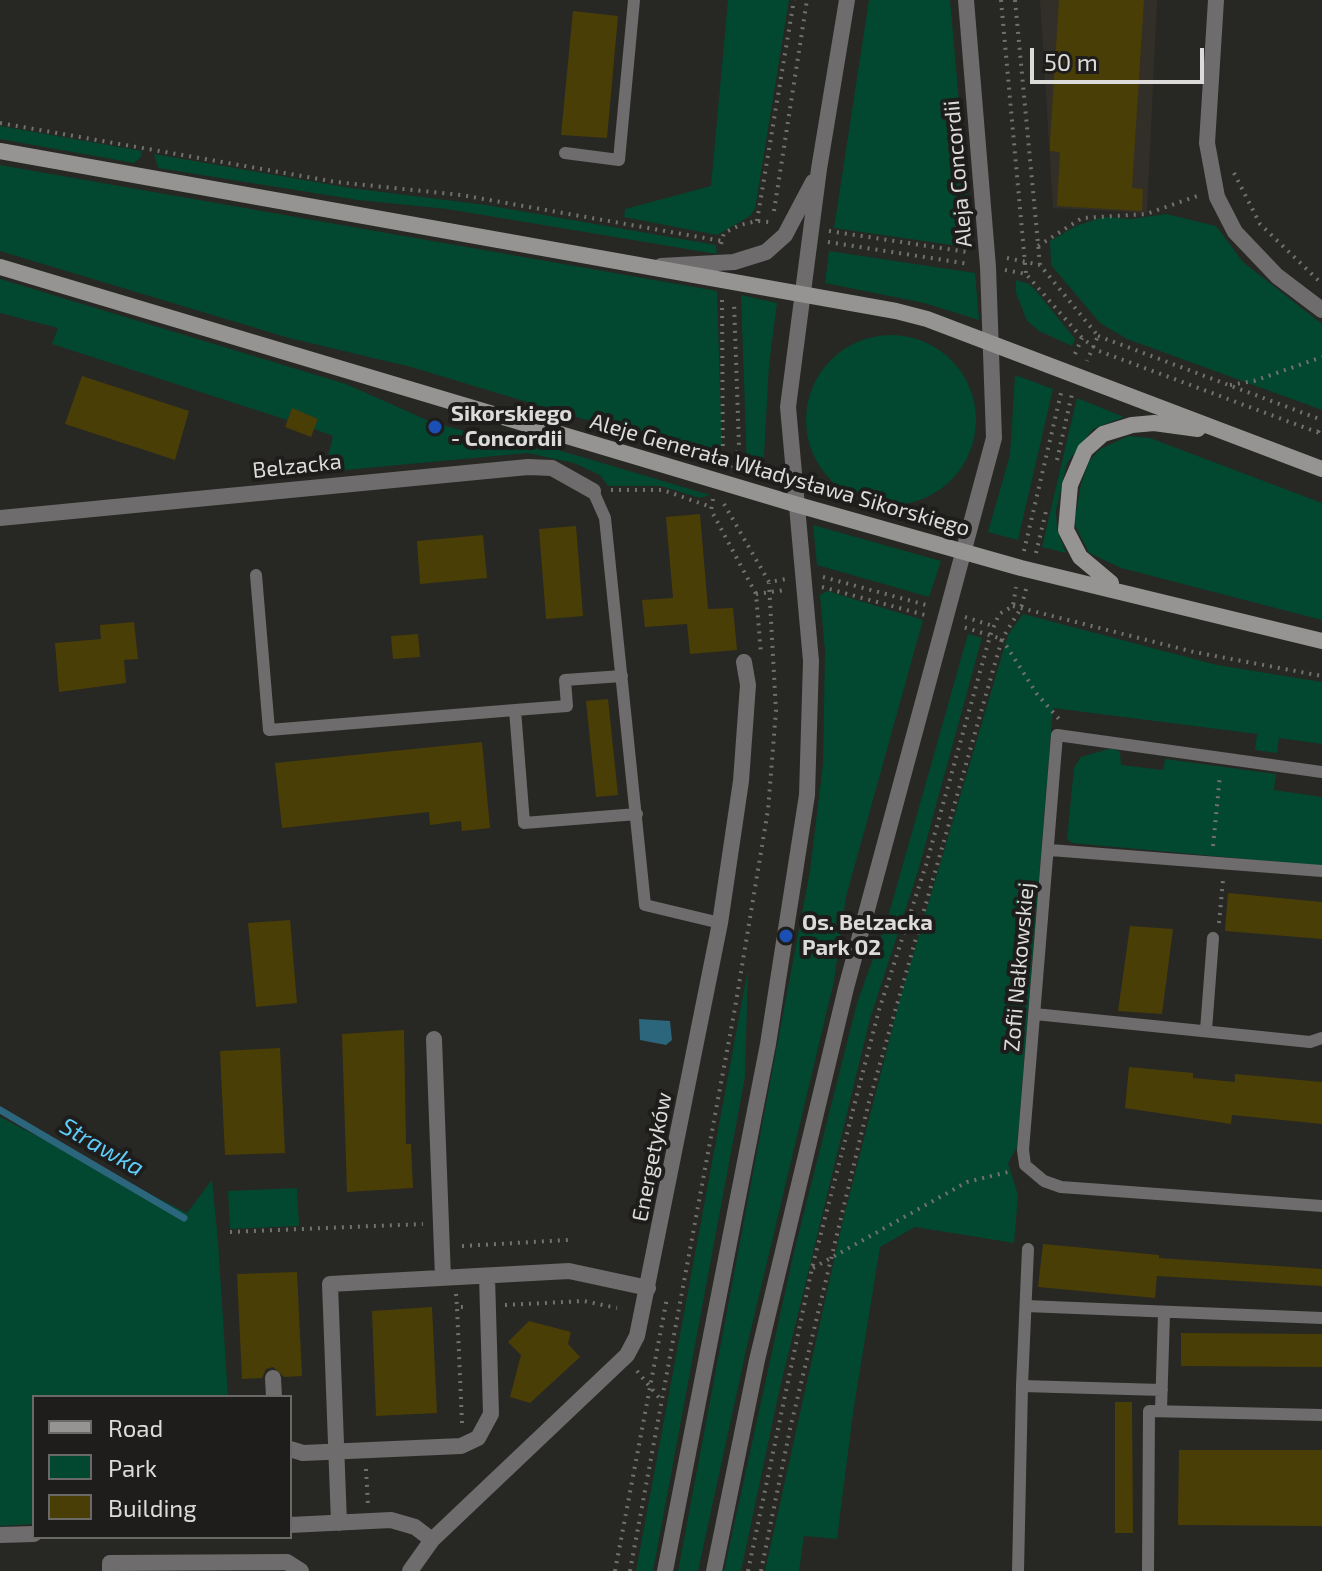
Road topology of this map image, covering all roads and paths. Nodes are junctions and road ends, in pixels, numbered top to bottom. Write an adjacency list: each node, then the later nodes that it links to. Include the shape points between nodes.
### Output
1 (634, 0): 11 (lane, via 619,160)
2 (794, 0): 15 (path)
3 (807, 0): 16 (path, via 771,233)
4 (847, 0): 13 (street)
5 (966, 0): 23 (street, Aleja Concordii)
6 (1001, 0): 24 (path)
7 (1015, 0): 18 (path)
8 (1216, 0): 28 (street, via 1207,143 1217,197 1235,232 1277,276)
9 (0, 123): 19 (path, via 732,243)
10 (0, 151): 21 (main road)
11 (565, 153)
12 (1232, 168): 26 (path, via 1260,224)
13 (819, 169): 16 (street); 17 (street)
14 (1203, 194): 18 (path, via 1146,214 1082,218)
15 (757, 221)
16 (785, 235): 19 (street, via 766,252)
17 (809, 239): 23 (path); 27 (street)
18 (1038, 246): 20 (path)
19 (734, 262): 21 (street)
20 (1040, 265)
21 (654, 266): 25 (main road)
22 (0, 267): 39 (main road, Aleje Generała Władysława Sikorskiego)
23 (988, 267): 24 (path); 31 (street, Aleja Concordii)
24 (1026, 274): 30 (path)
25 (733, 281): 27 (main road); 39 (path, via 739,446)
26 (1321, 281)
27 (802, 293): 31 (main road, via 912,315); 41 (street, via 788,407)
28 (1322, 310)
29 (1098, 336): 34 (path)
30 (1082, 338): 33 (path); 37 (path, via 1099,351)
31 (992, 345): 33 (main road); 44 (street, Aleja Concordii, via 994,438)
32 (1322, 357): 34 (path)
33 (1068, 372): 36 (main road); 45 (path)
34 (1228, 385): 35 (path)
35 (1322, 422): 37 (path)
36 (1224, 432): 38 (main road); 49 (main road, via 1132,425 1103,434 1085,450 1070,485 1066,530 1091,570)
37 (1320, 433)
38 (1322, 469)
39 (729, 485): 41 (main road, Aleje Generała Władysława Sikorskiego); 47 (path, via 724,504)
40 (593, 491): 42 (path, via 663,490); 43 (street, Belzacka, via 552,468 528,467); 59 (lane, via 605,518)
41 (798, 505): 44 (main road, Aleje Generała Władysława Sikorskiego); 48 (street)
42 (711, 507)
43 (0, 518)
44 (964, 551): 45 (main road, Aleje Generała Władysława Sikorskiego); 53 (street, Aleja Concordii)
45 (1021, 568): 49 (main road, Aleje Generała Władysława Sikorskiego); 52 (path)
46 (256, 575): 61 (lane, via 269,730)
47 (769, 582): 48 (path); 50 (path)
48 (804, 582): 50 (path); 53 (path); 53 (path, via 831,577); 113 (street, via 812,690 807,795 768,1044)
49 (1120, 589): 57 (main road, Aleje Generała Władysława Sikorskiego)
50 (770, 591): 51 (path); 98 (path, via 776,711 768,810)
51 (756, 594)
52 (1013, 606): 54 (path, via 999,614); 60 (path, via 1194,652)
53 (947, 616): 54 (path); 55 (path); 114 (street, Aleja Concordii, via 846,988 757,1360)
54 (993, 626): 55 (path)
55 (990, 636): 56 (path); 82 (path, via 879,1010)
56 (1002, 639): 62 (path); 81 (path, via 904,974)
57 (1322, 641)
58 (744, 662): 69 (street, Energetyków, via 748,685 741,781)
59 (622, 676): 61 (lane, via 565,680 567,706); 65 (lane)
60 (1322, 676)
61 (515, 710): 65 (lane, via 524,823)
62 (1073, 738): 63 (lane); 66 (lane, Zofii Nałkowskiej, via 1057,735)
63 (1221, 759): 64 (lane); 67 (path)
64 (1322, 772)
65 (637, 814): 69 (lane, via 645,905)
66 (1050, 850): 67 (lane); 71 (lane, Zofii Nałkowskiej)
67 (1218, 861): 68 (lane); 70 (path, via 1218,936)
68 (1322, 871)
69 (720, 923): 85 (street, Energetyków)
70 (1213, 938): 72 (lane)
71 (1035, 1014): 72 (lane); 75 (lane, Zofii Nałkowskiej)
72 (1206, 1030): 73 (lane, via 1310,1042)
73 (1322, 1038)
74 (434, 1039): 77 (street)
75 (1025, 1165): 76 (lane, via 1061,1187); 81 (path, via 967,1182)
76 (1322, 1206)
77 (441, 1223): 78 (path); 79 (path, via 456,1223 457,1246); 84 (street)
78 (230, 1232)
79 (568, 1240)
80 (1028, 1249): 88 (lane)
81 (833, 1253): 82 (path); 116 (path)
82 (812, 1268): 115 (path)
83 (487, 1276): 84 (street); 85 (street, via 581,1272); 87 (street)
84 (443, 1278): 103 (street, via 330,1284)
85 (648, 1288): 108 (street, Energetyków, via 627,1355)
86 (456, 1290): 89 (path)
87 (488, 1306): 89 (path); 90 (path, via 584,1301); 103 (street, via 491,1414 478,1438 461,1446)
88 (1026, 1306): 91 (lane); 95 (lane)
89 (457, 1307): 101 (path)
90 (617, 1308)
91 (1164, 1314): 92 (lane); 96 (lane)
92 (1322, 1318)
93 (636, 1370): 98 (path)
94 (273, 1378): 97 (street)
95 (1022, 1386): 96 (lane); 117 (lane)
96 (1162, 1390): 99 (lane)
97 (274, 1395)
98 (661, 1400): 112 (path)
99 (1161, 1410): 100 (lane); 118 (lane, via 1149,1411)
100 (1322, 1415)
101 (463, 1433)
102 (292, 1450): 103 (street)
103 (337, 1452): 104 (street)
104 (339, 1523): 105 (street); 108 (street, via 400,1522)
105 (292, 1525)
106 (32, 1534): 107 (street)
107 (0, 1535)
108 (432, 1540): 111 (street, Energetyków)
109 (110, 1571): 110 (street, via 110,1563 287,1562)
110 (301, 1571)
111 (410, 1571)
112 (630, 1571)
113 (665, 1571)
114 (714, 1571)
115 (748, 1571)
116 (761, 1571)
117 (1018, 1571)
118 (1148, 1571)

